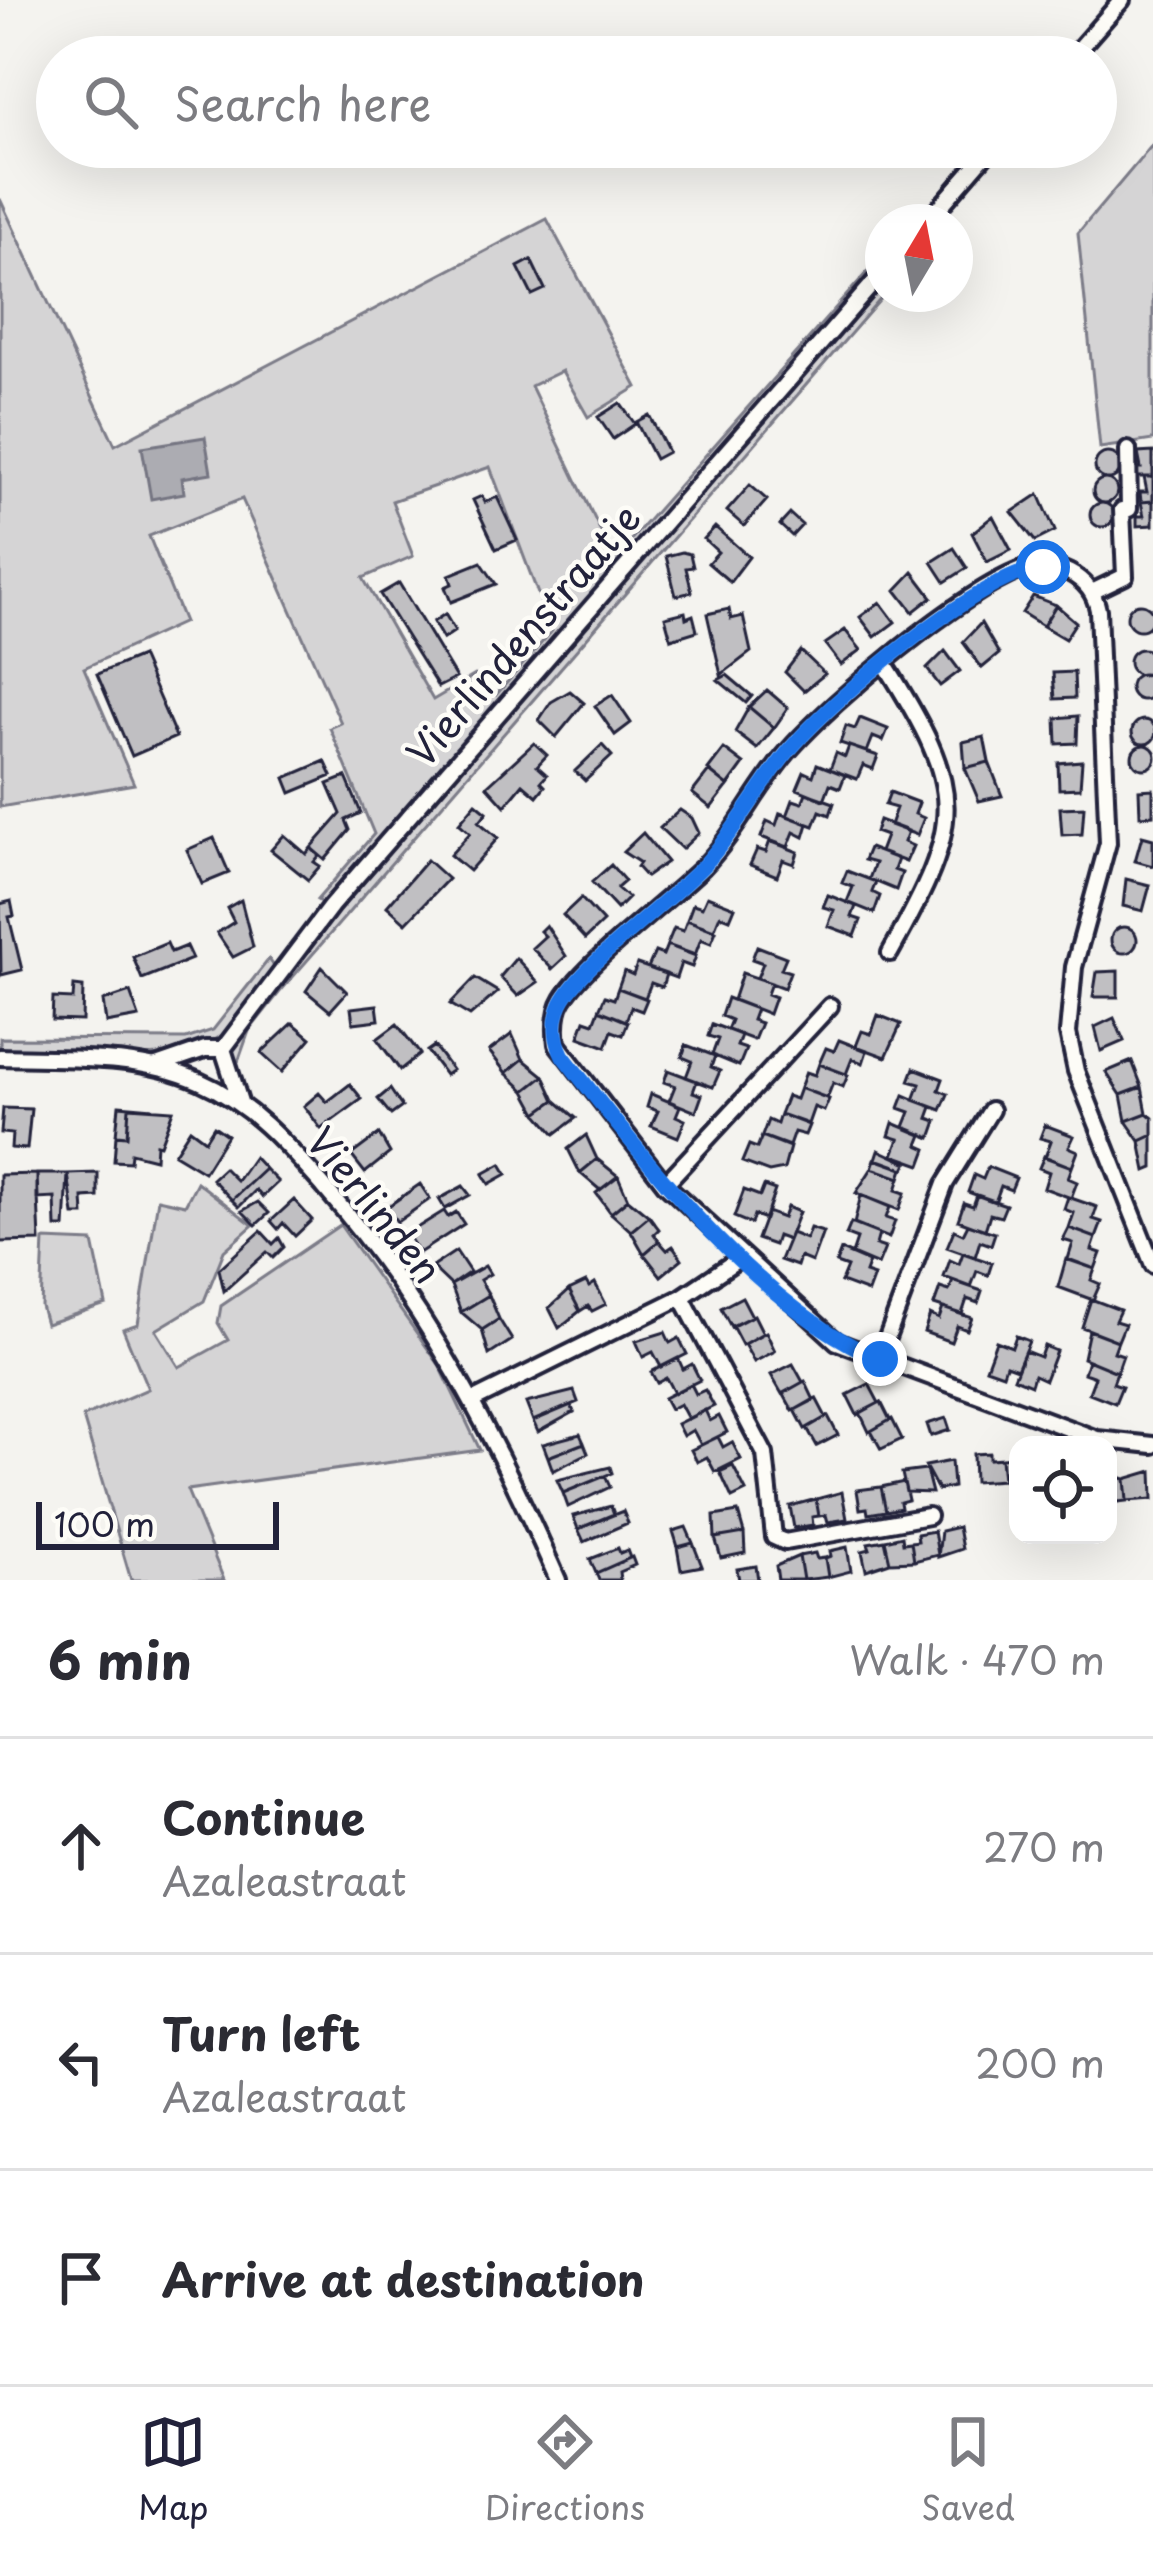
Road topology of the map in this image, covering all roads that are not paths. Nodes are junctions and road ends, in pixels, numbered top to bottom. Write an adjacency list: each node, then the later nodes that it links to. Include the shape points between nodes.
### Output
1 (1122, 0): 2 (street)
2 (1090, 36)
3 (974, 168): 4 (street)
4 (943, 204)
5 (865, 293): 11 (street, Vierlindenstraatje, via 361,871)
6 (1128, 450): 7 (street, via 1125,576)
7 (1094, 591): 8 (street, via 1061,570 1022,570); 18 (street, via 1108,843 1074,967 1068,1033)
8 (885, 664): 9 (street, via 928,732 946,800 934,874); 16 (street, via 815,723 707,862 563,999 555,1030 563,1056)
9 (890, 953)
10 (830, 1006): 16 (street)
11 (223, 1049): 13 (street); 14 (street)
12 (0, 1057): 13 (street, Vierlinden)
13 (156, 1066): 14 (street, Vierlinden)
14 (240, 1102): 21 (street, Vierlinden, via 372,1244)
15 (991, 1110): 20 (street, via 945,1184)
16 (665, 1184): 17 (street)
17 (740, 1258): 19 (street); 20 (street, via 837,1342)
18 (1153, 1265)
19 (682, 1297): 21 (street); 23 (street, via 765,1454 774,1537 784,1542)
20 (880, 1359): 22 (street, via 1097,1439)
21 (474, 1400): 24 (street, Vierlinden)
22 (1153, 1445)
23 (928, 1516)
24 (558, 1580)

